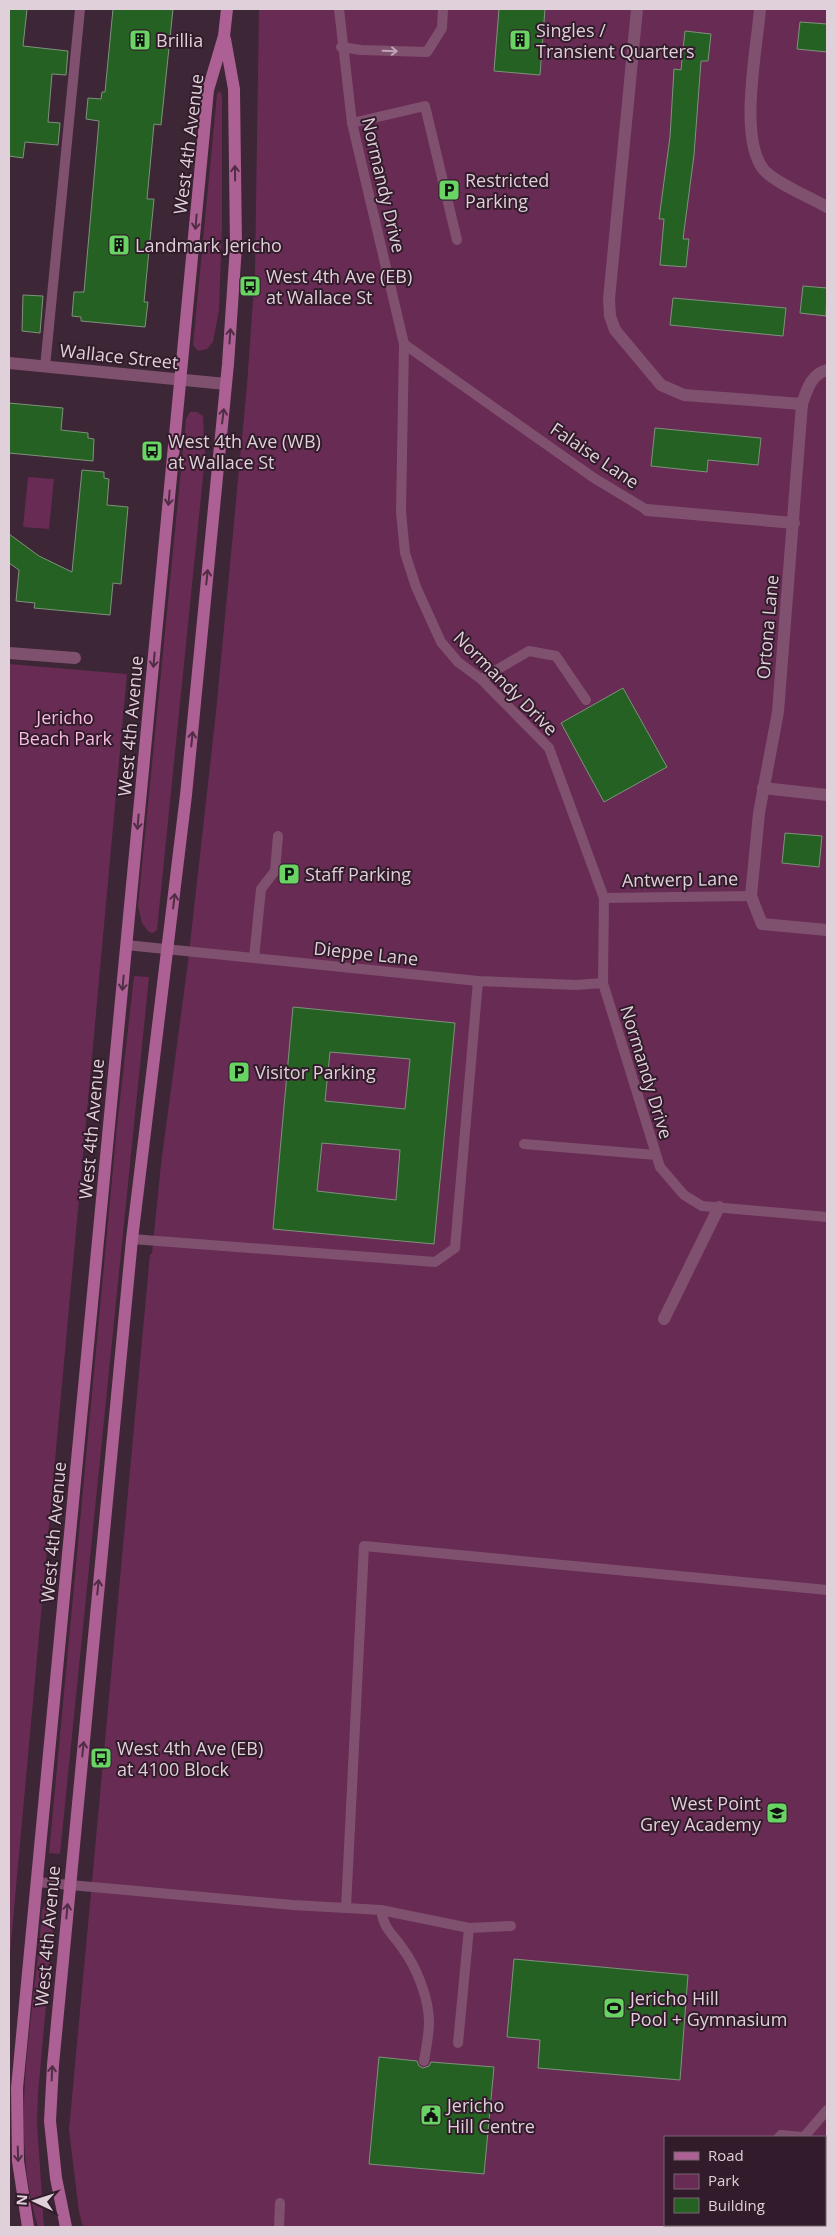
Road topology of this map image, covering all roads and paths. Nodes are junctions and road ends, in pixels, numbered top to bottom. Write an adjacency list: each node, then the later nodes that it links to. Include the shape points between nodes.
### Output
1 (80, 9): 14 (lane)
2 (227, 9): 7 (main road, West 4th Avenue)
3 (339, 9): 8 (lane, Normandy Drive)
4 (443, 9): 8 (lane, one-way to 4, via 361,50 426,52 442,28)
5 (637, 9): 18 (street, via 609,298 615,330 661,385 670,390 684,395)
6 (760, 9): 10 (street, via 749,119 754,149 764,170)
7 (224, 36): 16 (main road, West 4th Avenue, one-way to 16, via 208,90); 17 (main road, West 4th Avenue, one-way to 7, via 236,246 234,89)
8 (342, 46): 9 (lane, Normandy Drive)
9 (352, 123): 11 (lane, via 425,106); 12 (lane, Normandy Drive)
10 (827, 207)
11 (457, 240)
12 (404, 344): 19 (lane, Falaise Lane, via 594,478); 23 (lane, Normandy Drive, via 401,512 405,553 416,587 442,642 458,662)
13 (9, 363): 14 (street, Wallace Street)
14 (45, 367): 16 (street, Wallace Street)
15 (827, 370): 18 (street, Ortona Lane, via 809,384)
16 (181, 380): 17 (street, Wallace Street); 31 (main road, West 4th Avenue, one-way to 31)
17 (226, 384): 32 (main road, West 4th Avenue, one-way to 17)
18 (802, 404): 20 (street, Ortona Lane)
19 (647, 510): 20 (street, Falaise Lane)
20 (794, 523): 25 (street, Ortona Lane, via 778,712)
21 (9, 653): 22 (street)
22 (75, 658)
23 (481, 679): 24 (lane, via 529,651 538,652 556,656); 29 (lane, Normandy Drive, via 549,748)
24 (586, 700)
25 (763, 788): 26 (street); 28 (street, Ortona Lane)
26 (827, 795)
27 (278, 836): 33 (lane, via 275,870 261,888)
28 (752, 896): 29 (lane, Antwerp Lane); 30 (street, Antwerp Lane, via 762,924)
29 (604, 898): 35 (lane, Normandy Drive)
30 (827, 930)
31 (126, 945): 32 (lane, Dieppe Lane); 43 (main road, West 4th Avenue, one-way to 43)
32 (168, 949): 33 (lane, Dieppe Lane); 40 (main road, West 4th Avenue)
33 (254, 958): 34 (lane, Dieppe Lane)
34 (478, 981): 35 (lane, Dieppe Lane); 40 (lane, via 454,1248 435,1262)
35 (603, 983): 37 (lane, Normandy Drive)
36 (524, 1144): 37 (lane)
37 (656, 1154): 38 (lane, Normandy Drive, via 660,1167 684,1196 702,1206)
38 (719, 1207): 39 (lane); 41 (street)
39 (827, 1217)
40 (132, 1238): 44 (main road, West 4th Avenue, one-way to 40)
41 (664, 1319)
42 (827, 1590): 45 (lane, via 364,1546)
43 (37, 1882): 44 (lane); 54 (main road, West 4th Avenue, one-way to 54, via 17,2088 18,2162)
44 (70, 1885): 45 (lane); 55 (main road, West 4th Avenue, one-way to 44, via 56,2178 50,2121)
45 (346, 1908): 46 (lane)
46 (380, 1910): 48 (lane); 50 (lane, via 384,1926 404,1950 419,1980 428,2008)
47 (511, 1926): 48 (lane)
48 (469, 1928): 49 (lane)
49 (458, 2043)
50 (424, 2061)
51 (827, 2110): 52 (lane)
52 (804, 2136)
53 (280, 2203): 56 (lane)
54 (28, 2227)
55 (66, 2227)
56 (278, 2227)

